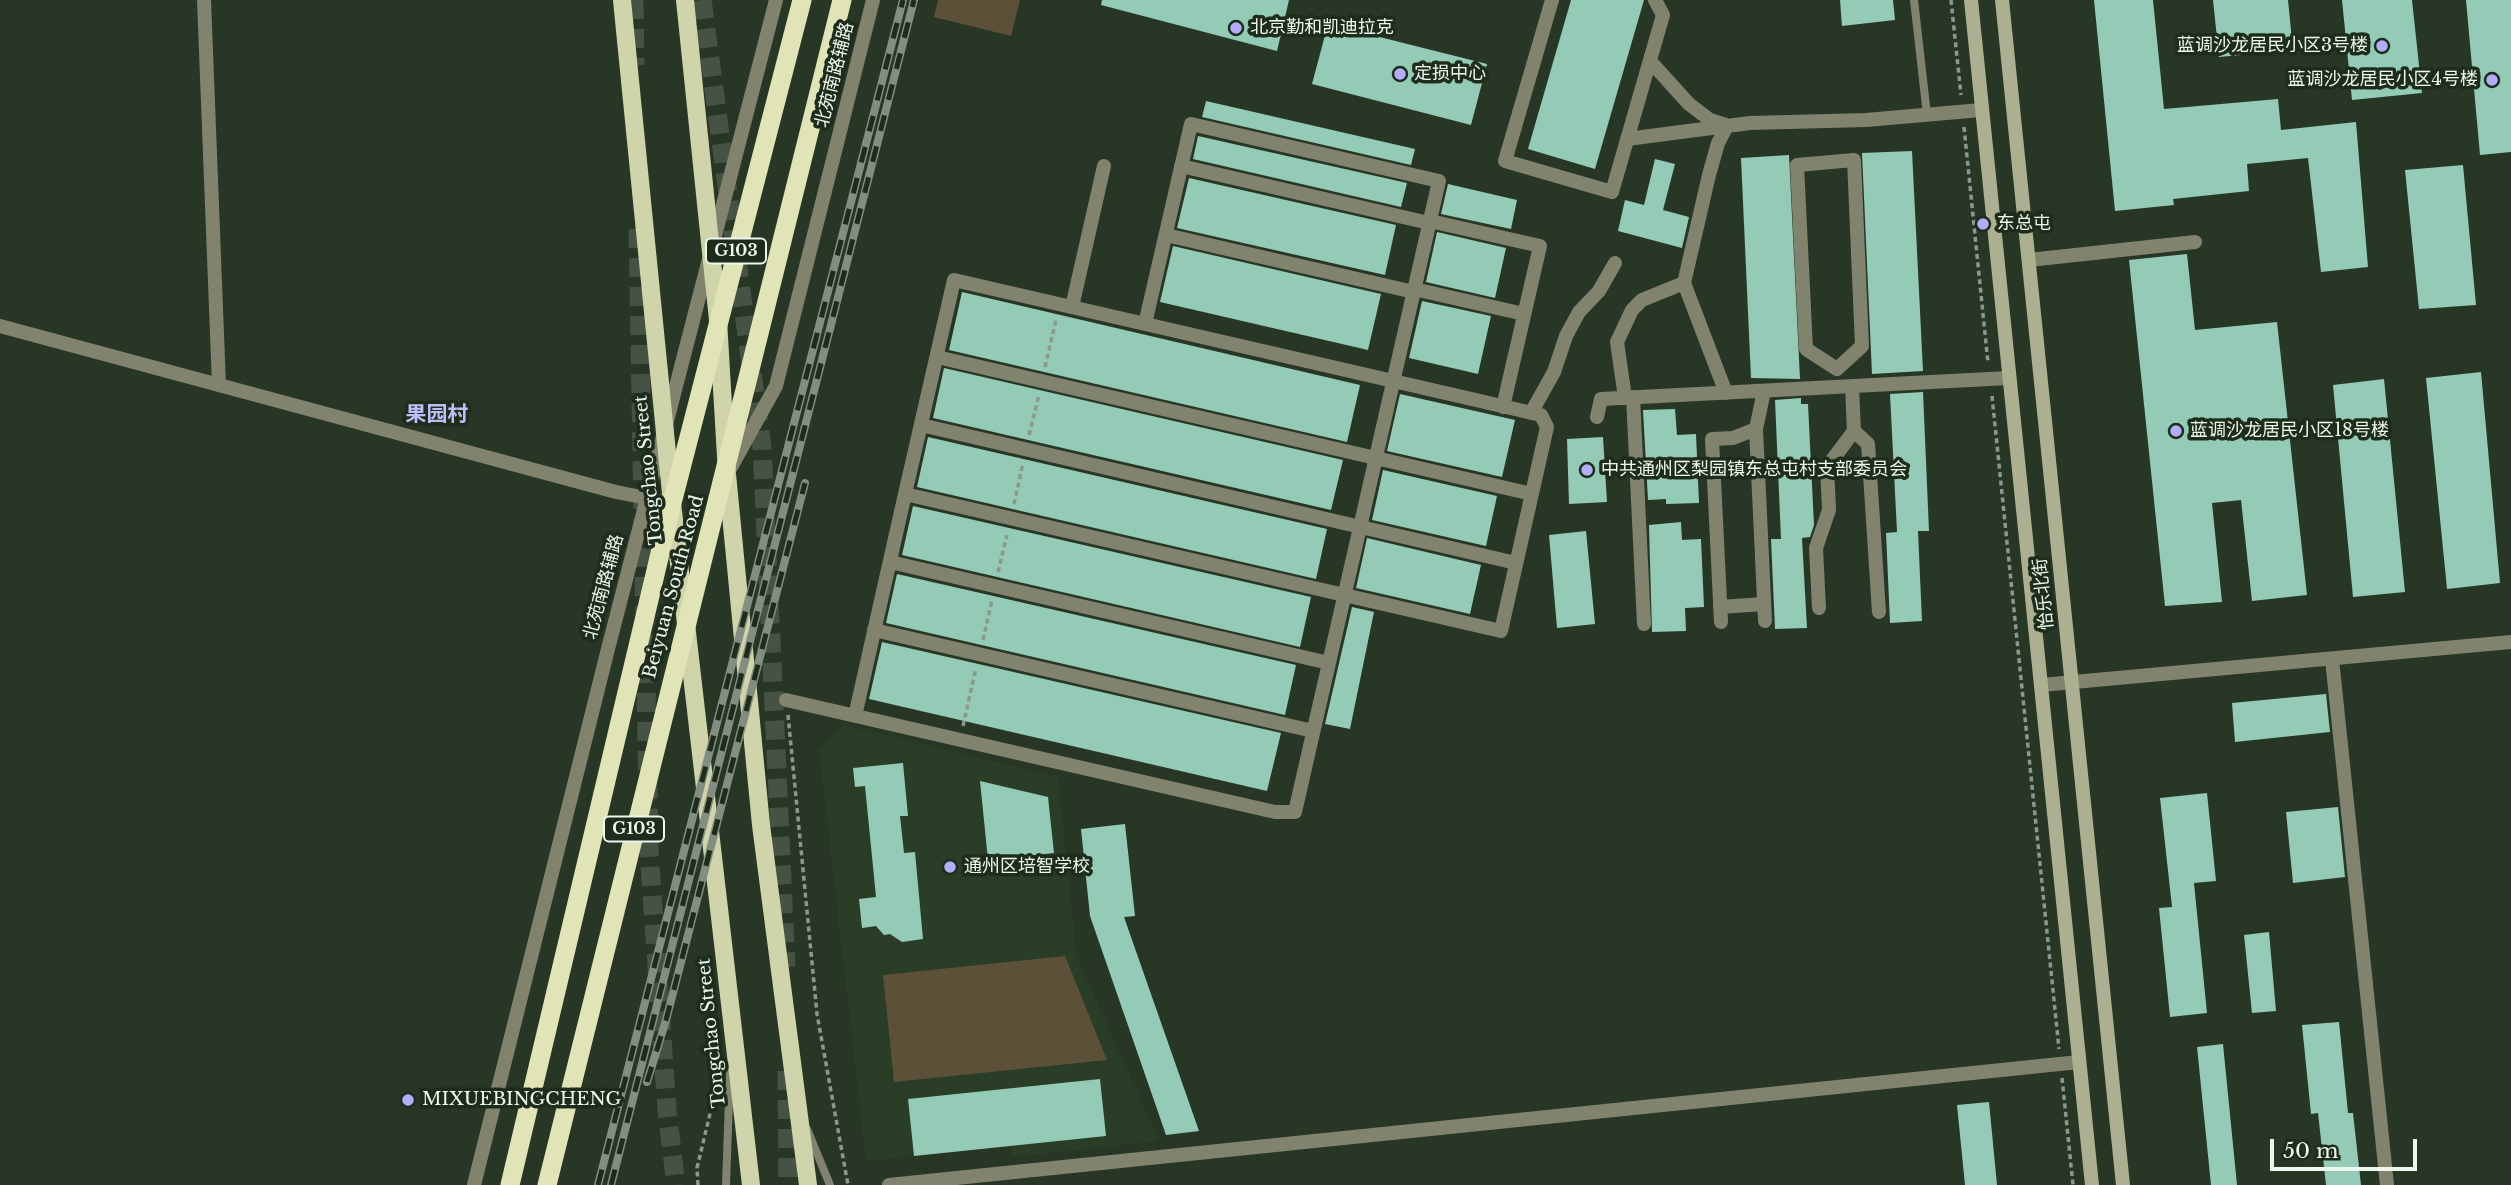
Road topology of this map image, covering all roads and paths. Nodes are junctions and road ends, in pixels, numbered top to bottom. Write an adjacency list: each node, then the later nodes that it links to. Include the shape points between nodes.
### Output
1 (204, 0): 40 (street)
2 (621, 0): 49 (main road, Tongchao Street)
3 (685, 0): 25 (main road)
4 (776, 0): 25 (street, 北苑南路辅路)
5 (802, 0): 32 (highway, Beiyuan South Road / G103)
6 (842, 0): 53 (highway, Beiyuan South Road / G103)
7 (873, 0): 53 (street, 北苑南路辅路, via 776,386)
8 (1552, 0): 19 (street, via 1505,161 1612,192)
9 (1655, 0): 14 (street, via 1663,15)
10 (1914, 0): 17 (lane)
11 (1951, 0): 16 (path)
12 (1970, 0): 15 (main road, 怡乐北街)
13 (2002, 0): 26 (main road, 怡乐北街)
14 (1650, 61): 18 (street, via 1689,104); 19 (street)
15 (1981, 110): 16 (street); 37 (main road, 怡乐北街)
16 (1962, 112): 17 (street); 38 (path)
17 (1927, 115): 18 (street)
18 (1727, 126): 19 (street); 28 (street, via 1709,175)
19 (1627, 139)
20 (1104, 166): 30 (street)
21 (1181, 166): 22 (street); 22 (street, via 1191,124 1439,181); 23 (street)
22 (1430, 222): 29 (street); 31 (street, via 1540,246)
23 (1166, 234): 29 (street); 33 (street)
24 (2195, 242): 26 (street)
25 (711, 251): 32 (main road); 49 (street, 北苑南路辅路)
26 (2029, 260): 72 (main road, 怡乐北街)
27 (1615, 263): 46 (street, via 1566,335 1554,372)
28 (1684, 283): 43 (street); 44 (street, via 1642,300 1632,310 1617,342)
29 (1414, 290): 31 (street); 39 (street)
30 (1072, 307): 33 (street); 35 (street, via 954,280)
31 (1524, 314): 45 (street)
32 (718, 320): 53 (main road); 57 (highway, Beiyuan South Road / G103)
33 (1145, 324): 39 (street)
34 (0, 326): 40 (street)
35 (937, 357): 48 (street); 52 (street)
36 (1837, 369): 36 (street, via 1863,346 1854,160 1797,165 1805,349); 41 (street)
37 (2009, 378): 38 (street); 73 (main road, 怡乐北街)
38 (1990, 379): 41 (street); 78 (path)
39 (1393, 381): 45 (street); 52 (street)
40 (219, 385): 56 (street)
41 (1845, 387): 42 (street); 51 (street)
42 (1764, 391): 43 (street); 50 (street)
43 (1726, 393): 44 (street)
44 (1629, 397): 47 (street, via 1601,399); 67 (street)
45 (1503, 407): 46 (street)
46 (1531, 413): 55 (street, via 1541,415 1547,427)
47 (1597, 417)
48 (921, 425): 54 (street); 58 (street)
49 (665, 428): 56 (street, 北苑南路辅路); 57 (main road, Tongchao Street)
50 (1756, 429): 62 (street); 62 (street, via 1733,438 1713,439 1721,615)
51 (1854, 431): 63 (street, via 1826,467 1829,510 1816,548); 64 (street, via 1868,444)
52 (1376, 458): 55 (street); 58 (street)
53 (727, 474): 65 (highway, Beiyuan South Road / G103); 82 (main road, via 761,825)
54 (905, 494): 59 (street); 61 (street)
55 (1532, 494): 60 (street)
56 (647, 498): 57 (street); 83 (street, 北苑南路辅路)
57 (672, 503): 65 (main road, Tongchao Street); 84 (highway, Beiyuan South Road / G103)
58 (1360, 527): 60 (street); 61 (street)
59 (890, 562): 68 (street); 71 (street)
60 (1517, 563): 61 (street, via 1501,631)
61 (1345, 595): 71 (street)
62 (1764, 604): 66 (street)
63 (1819, 608)
64 (1879, 612)
65 (687, 615): 77 (main road, Tongchao Street); 85 (highway, Beiyuan South Road / G103)
66 (1765, 621)
67 (1644, 624)
68 (874, 630): 75 (street); 76 (street)
69 (2511, 642): 70 (street)
70 (2332, 659): 72 (street); 96 (street)
71 (1329, 663): 76 (street)
72 (2073, 682): 73 (street); 95 (main road, 怡乐北街)
73 (2041, 685): 79 (main road, 怡乐北街)
74 (786, 700): 75 (street); 91 (path, via 817,1014)
75 (855, 716): 76 (street, via 1275,813 1295,812)
76 (1313, 732)
77 (732, 1023): 87 (lane); 88 (main road, Tongchao Street)
78 (2060, 1060)
79 (2079, 1062): 92 (street); 94 (main road, 怡乐北街)
80 (2062, 1074): 93 (path)
81 (716, 1089): 86 (path, via 697,1168)
82 (797, 1105): 89 (main road); 90 (lane)
83 (474, 1185)
84 (510, 1185)
85 (547, 1185)
86 (698, 1185)
87 (726, 1185)
88 (751, 1185)
89 (808, 1185)
90 (830, 1185)
91 (848, 1185)
92 (889, 1185)
93 (2073, 1185)
94 (2092, 1185)
95 (2123, 1185)
96 (2386, 1185)

